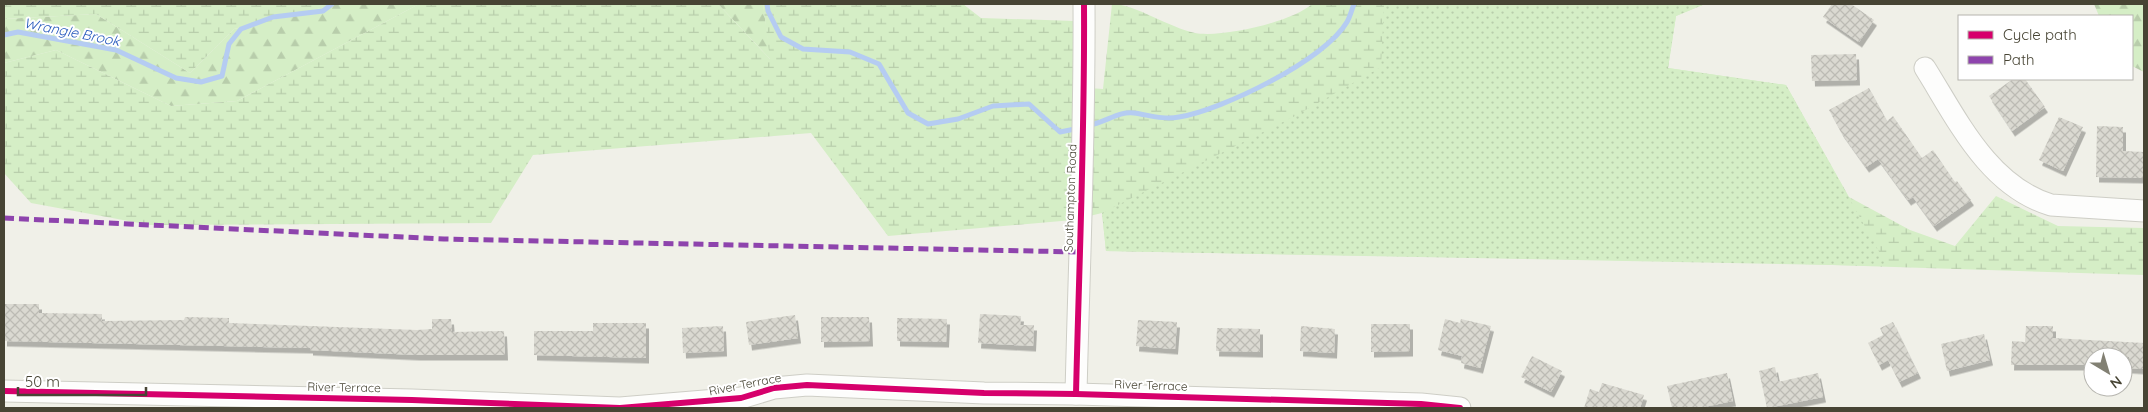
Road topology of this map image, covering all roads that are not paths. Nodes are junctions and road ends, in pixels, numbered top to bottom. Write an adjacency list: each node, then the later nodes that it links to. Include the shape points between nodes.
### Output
1 (1084, 4): 5 (street, Southampton Road, via 1085,121)
2 (1925, 68): 3 (street, via 1978,153 2007,181 2040,202 2051,205)
3 (2144, 211)
4 (4, 391): 7 (street, River Terrace)
5 (1076, 394): 6 (street, River Terrace); 9 (street, River Terrace, via 1421,404)
6 (984, 401): 8 (street, River Terrace, via 806,386 774,388 741,398)
7 (412, 404): 8 (street, River Terrace)
8 (620, 408)
9 (1460, 408)

